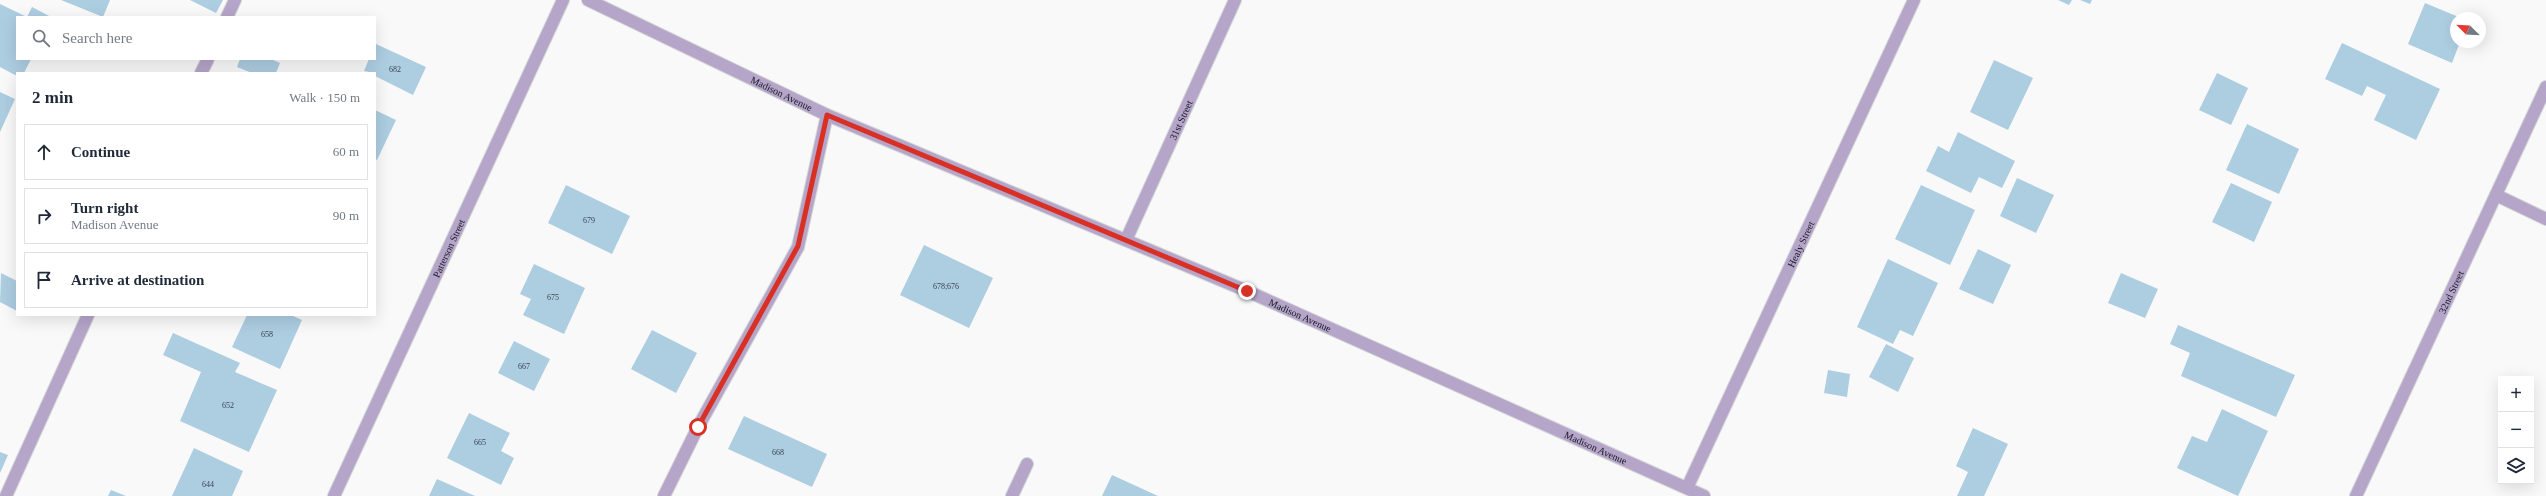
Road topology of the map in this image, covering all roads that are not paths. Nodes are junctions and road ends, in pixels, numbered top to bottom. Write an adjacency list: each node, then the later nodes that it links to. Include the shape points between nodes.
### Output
1 (235, 0): 6 (street)
2 (563, 0): 18 (street, Patterson Street)
3 (588, 0): 10 (street, Madison Avenue)
4 (1235, 0): 13 (street, 31st Street)
5 (1914, 0): 16 (street, Healy Street)
6 (227, 16)
7 (208, 60): 8 (street)
8 (202, 72)
9 (2546, 87): 11 (street, 32nd Street)
10 (827, 115): 13 (street, Madison Avenue); 19 (street, via 798,246 698,427)
11 (2496, 195): 12 (street); 22 (street, 32nd Street)
12 (2546, 219)
13 (1126, 240): 16 (street, Madison Avenue, via 1247,291)
14 (88, 316): 17 (street)
15 (1027, 464): 20 (street)
16 (1687, 488): 21 (street, Madison Avenue)
17 (6, 496)
18 (334, 496)
19 (664, 496)
20 (1012, 496)
21 (1704, 496)
22 (2356, 496)

